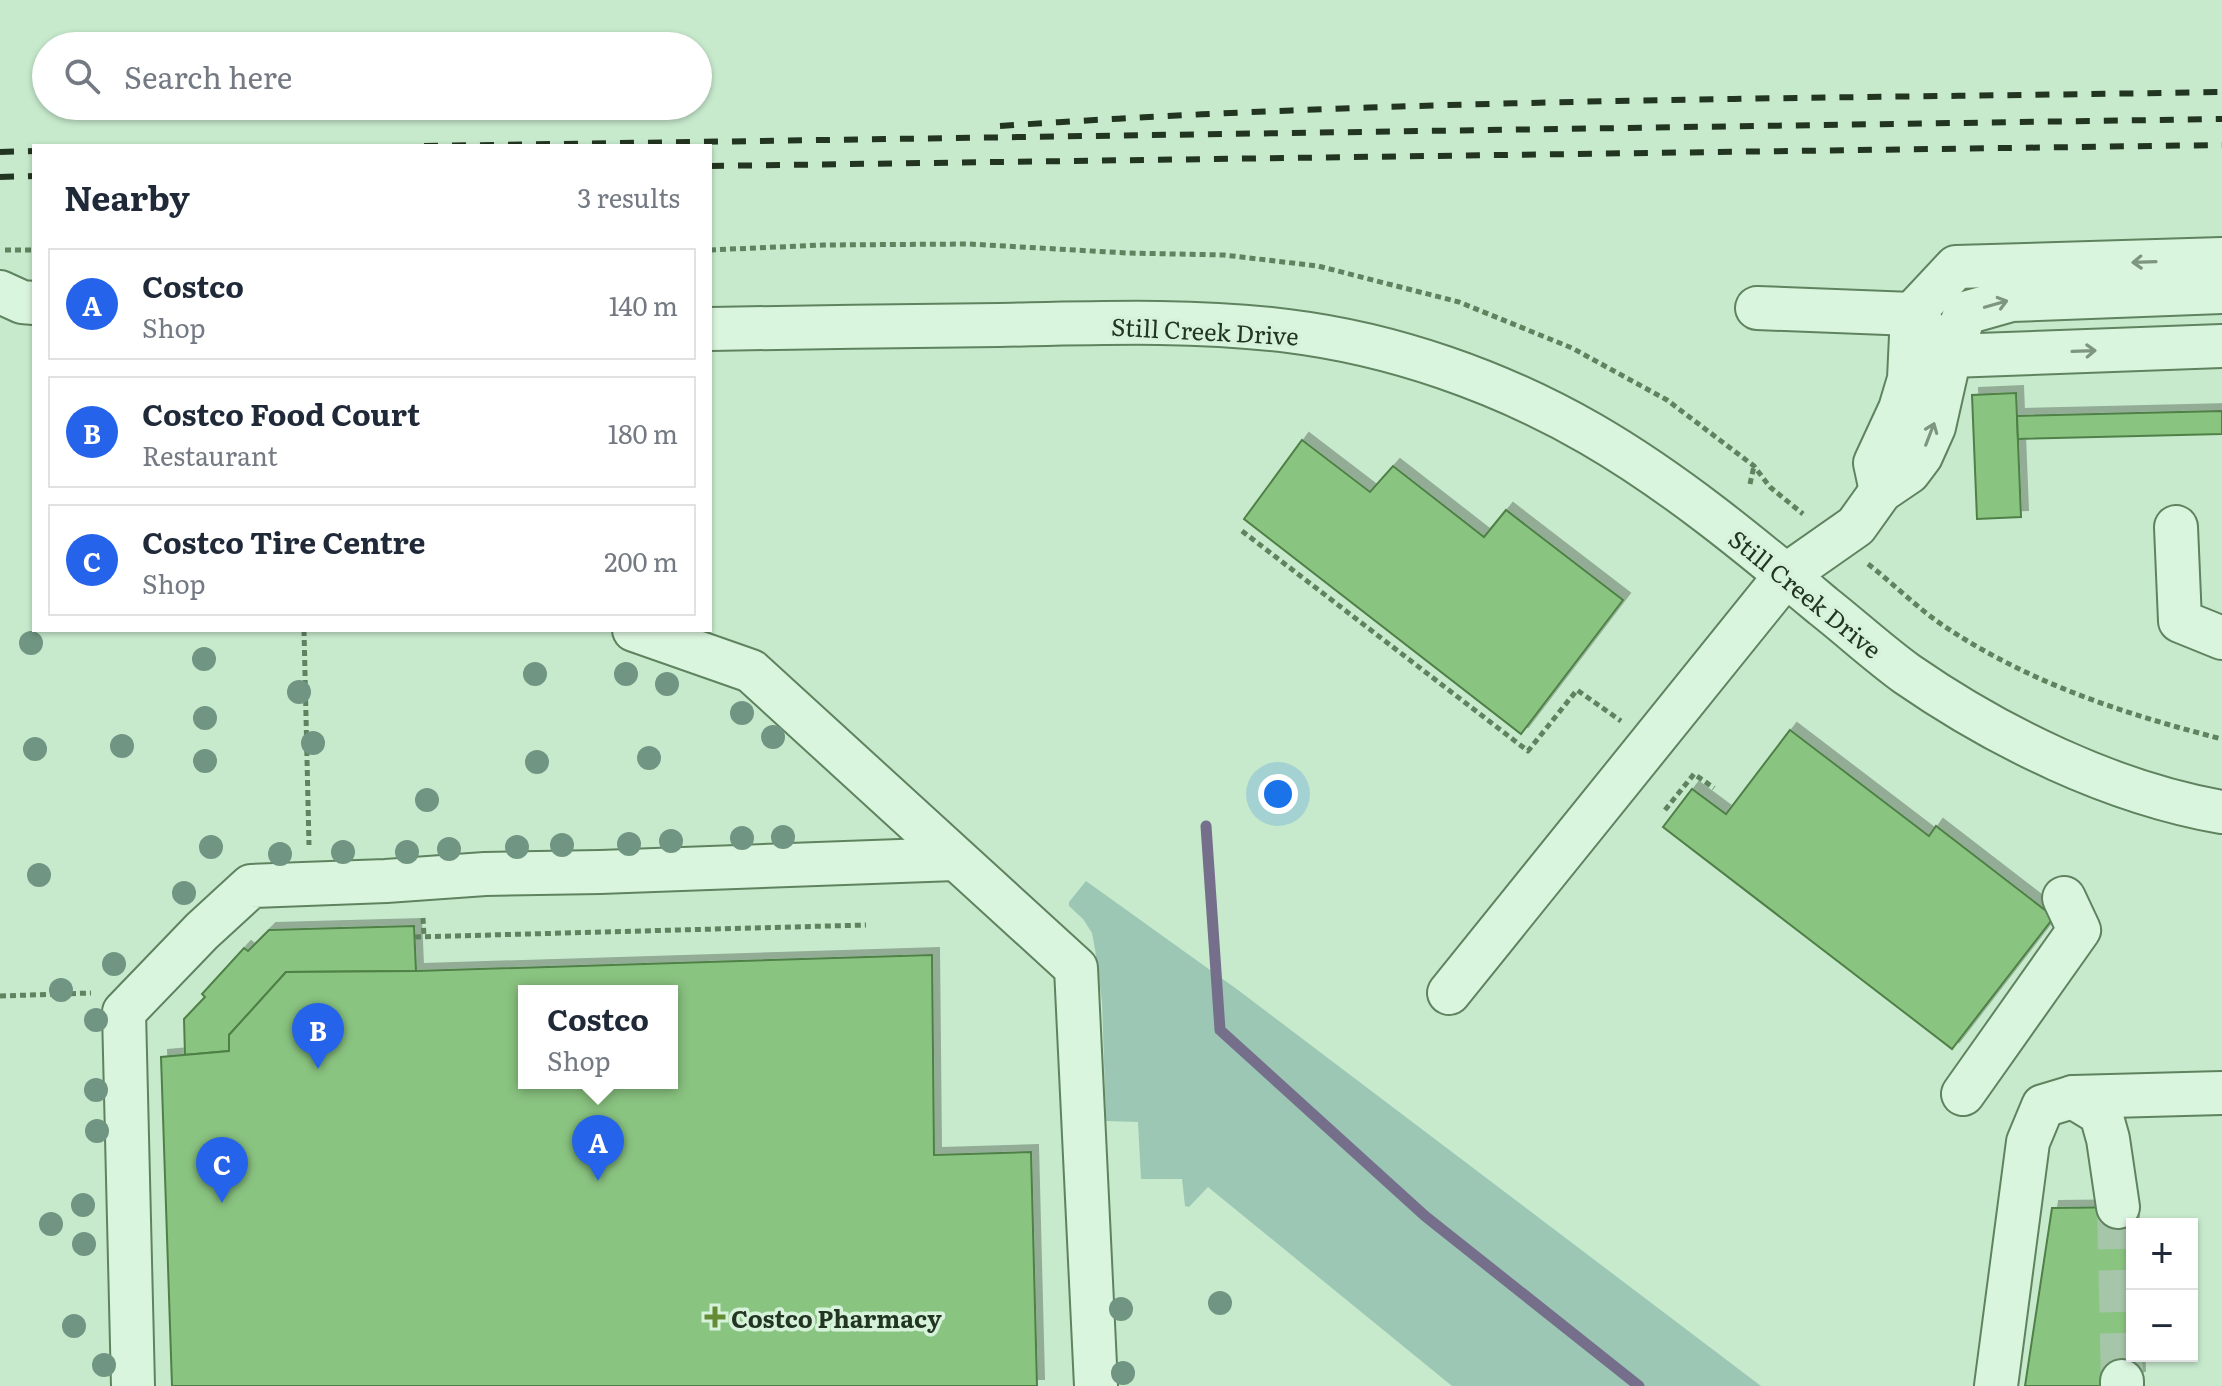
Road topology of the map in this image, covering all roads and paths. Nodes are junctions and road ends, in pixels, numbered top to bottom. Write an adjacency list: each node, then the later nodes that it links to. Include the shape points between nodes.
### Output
1 (0, 250): 2 (path)
2 (32, 250)
3 (2222, 259): 6 (street, one-way to 6, via 1956,267)
4 (2222, 292): 9 (street, one-way to 4, via 1965,313 2011,300)
5 (1757, 308): 6 (street)
6 (1912, 314): 9 (street); 12 (street, via 1909,379 1875,463)
7 (712, 329): 16 (street, Still Creek Drive, via 1218,326 1291,331 1368,346 1442,367 1590,433 1654,473)
8 (2222, 346): 9 (street, one-way to 8)
9 (1950, 356): 12 (street, one-way to 9, via 1909,472 1921,456 1934,427)
10 (1754, 466): 11 (path)
11 (1750, 484)
12 (1881, 491): 16 (street, via 1856,526)
13 (2176, 527): 21 (street, via 2180,621)
14 (1242, 531): 22 (path, via 1528,751 1577,690)
15 (1882, 574): 17 (path)
16 (1786, 575): 26 (street, Still Creek Drive, via 1904,672 1981,722 2057,761); 35 (street)
17 (1914, 603): 18 (path); 23 (path, via 1994,657 2077,696)
18 (1906, 609)
19 (304, 632): 27 (path)
20 (640, 632): 28 (street, via 751,671)
21 (2222, 638)
22 (1622, 721)
23 (2222, 739)
24 (1714, 788): 25 (path, via 1694,774)
25 (1665, 810)
26 (2222, 812)
27 (310, 857)
28 (955, 859): 41 (street, via 251,886 124,1012); 42 (street, via 1076,968)
29 (2064, 898): 38 (street, via 2079,930)
30 (409, 918): 33 (path, via 423,917)
31 (866, 925): 33 (path)
32 (415, 937): 33 (path)
33 (424, 937)
34 (94, 993): 36 (path)
35 (1449, 993)
36 (0, 996)
37 (2222, 1093): 39 (street)
38 (1963, 1094)
39 (2073, 1097): 40 (street, via 2101,1114); 43 (street, via 2043,1106 2028,1142)
40 (2118, 1207)
41 (133, 1386)
42 (1096, 1386)
43 (1996, 1386)

